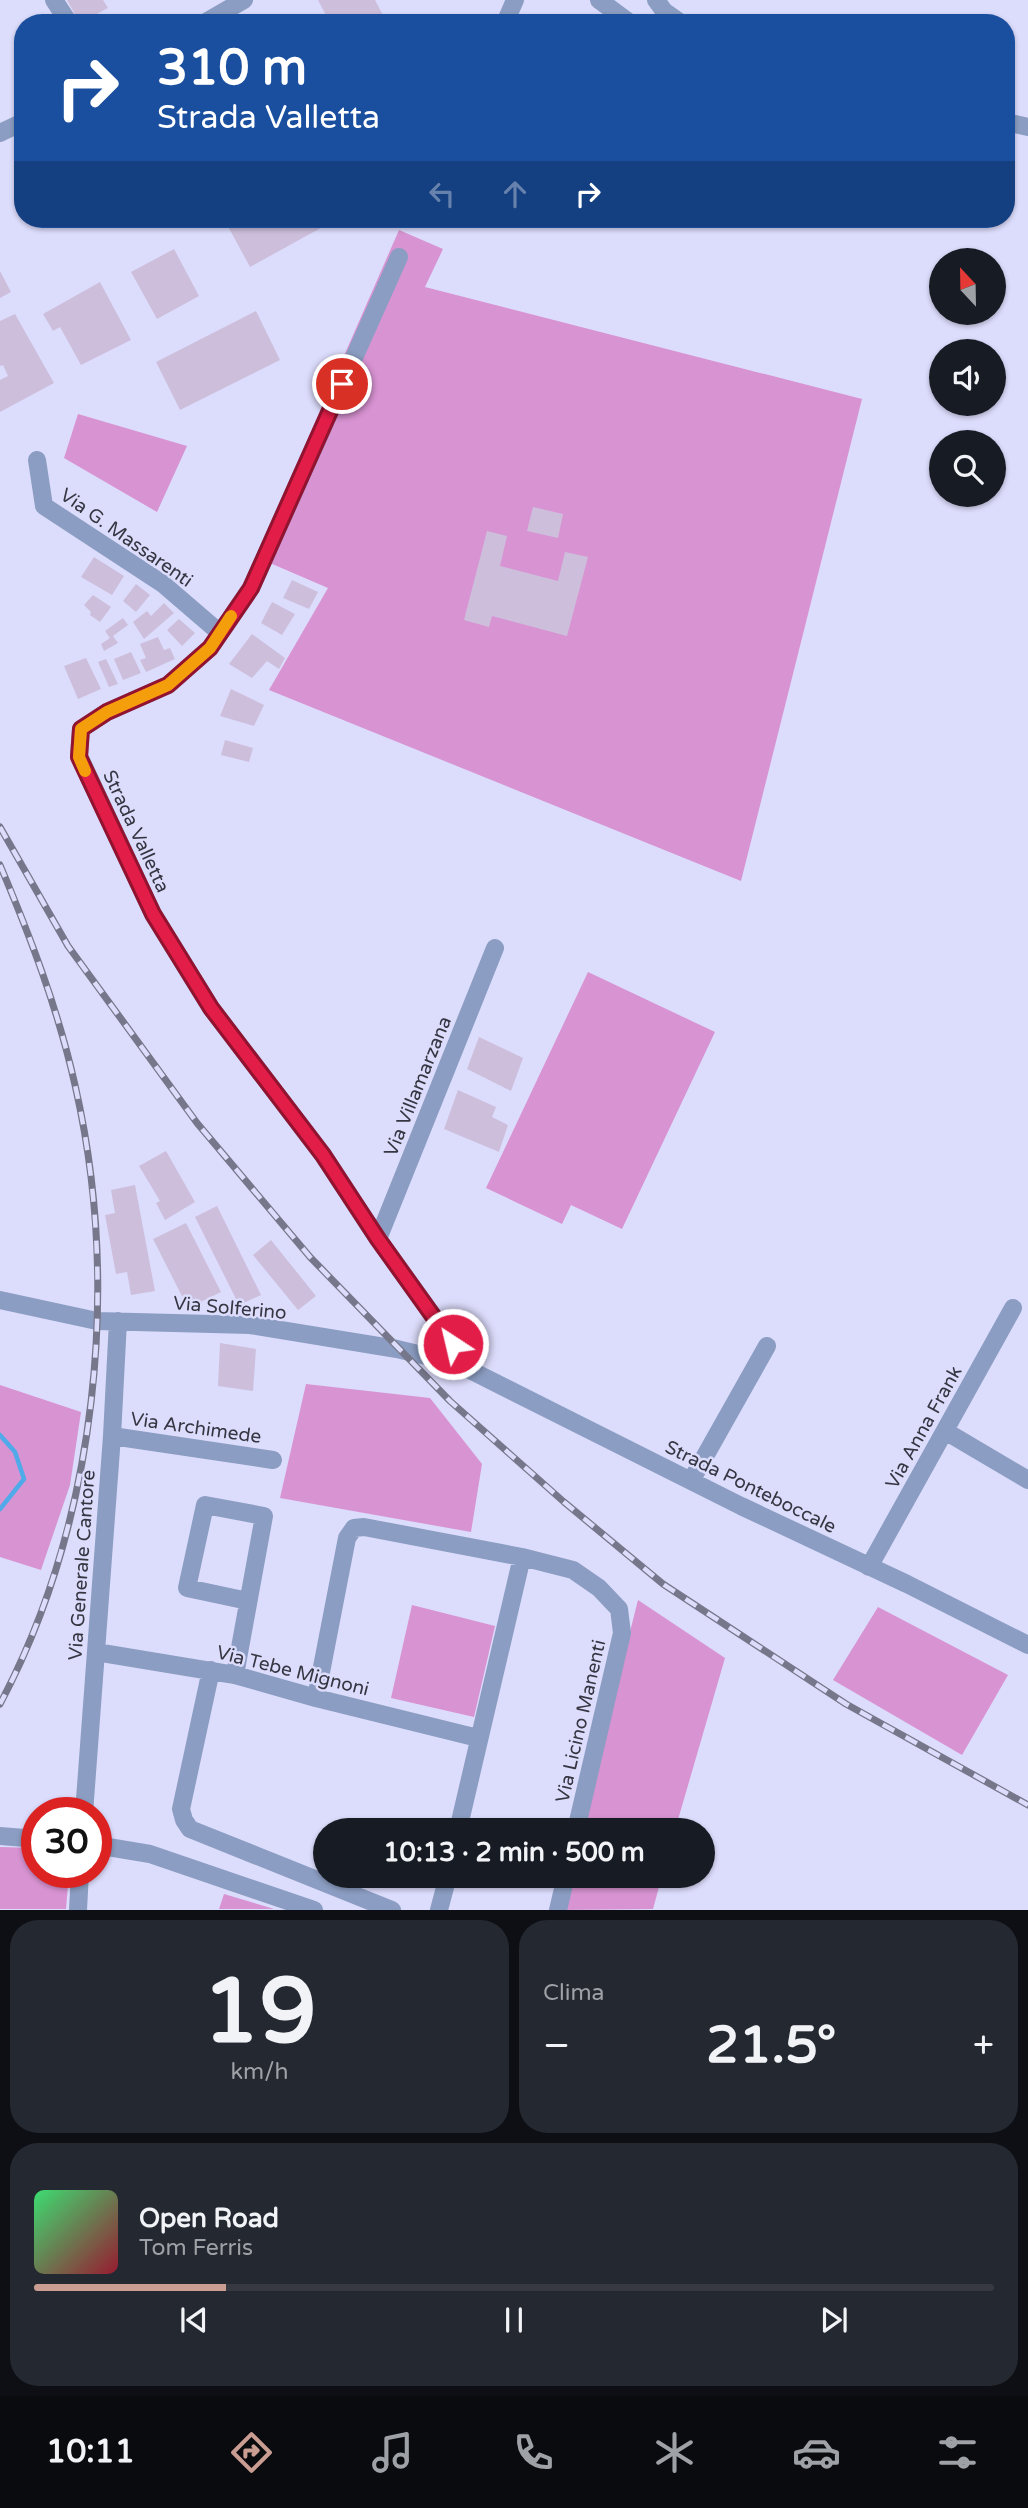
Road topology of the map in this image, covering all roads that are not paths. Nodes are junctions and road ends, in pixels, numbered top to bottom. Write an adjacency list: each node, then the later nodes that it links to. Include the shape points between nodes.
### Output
1 (244, 0): 4 (street)
2 (599, 0): 5 (street)
3 (656, 0): 6 (street)
4 (220, 14)
5 (618, 14)
6 (668, 14)
7 (399, 257): 9 (street, Strada Valletta, via 251,588)
8 (37, 460): 9 (street, Via G. Massarenti, via 44,506 163,584)
9 (220, 633): 11 (street, Strada Valletta, via 210,648 168,685 81,729 79,757 153,914 211,1008 323,1155)
10 (495, 948): 11 (street, Via Villamarzana)
11 (378, 1239): 16 (street, Strada Valletta, via 453,1344)
12 (0, 1300): 14 (street, Via Solferino, via 96,1321)
13 (1013, 1308): 17 (street, Via Anna Frank)
14 (118, 1321): 16 (street, Via Solferino, via 250,1325); 18 (street, Via Generale Cantore)
15 (766, 1346): 21 (street)
16 (456, 1363): 21 (street, Strada Ponteboccale)
17 (945, 1431): 20 (street); 23 (street, Via Anna Frank)
18 (112, 1436): 19 (street, Via Archimede); 26 (street, Via Generale Cantore)
19 (273, 1460)
20 (1028, 1480)
21 (691, 1481): 23 (street, Strada Ponteboccale)
22 (522, 1557): 29 (street, Via Licino Manenti, via 354,1528 347,1538); 30 (street); 33 (street, Via Licino Manenti, via 573,1570 619,1609 622,1633)
23 (869, 1567): 25 (street, Strada Ponteboccale)
24 (248, 1601): 24 (street, via 264,1516 205,1505 187,1588); 28 (street)
25 (1028, 1645)
26 (96, 1652): 27 (street, Via Tebe Mignoni); 31 (street, Via Generale Cantore)
27 (211, 1670): 28 (street, Via Tebe Mignoni); 42 (street, via 180,1810 190,1829)
28 (235, 1675): 29 (street, Via Tebe Mignoni)
29 (316, 1698): 30 (street, Via Tebe Mignoni)
30 (478, 1738): 32 (street)
31 (85, 1797)
32 (461, 1818)
33 (579, 1818)
34 (0, 1836): 35 (street)
35 (21, 1838)
36 (112, 1848): 41 (street, via 150,1854)
37 (79, 1888): 40 (street)
38 (445, 1888): 43 (street)
39 (563, 1888): 44 (street)
40 (78, 1909)
41 (314, 1909)
42 (392, 1909)
43 (439, 1909)
44 (558, 1909)

